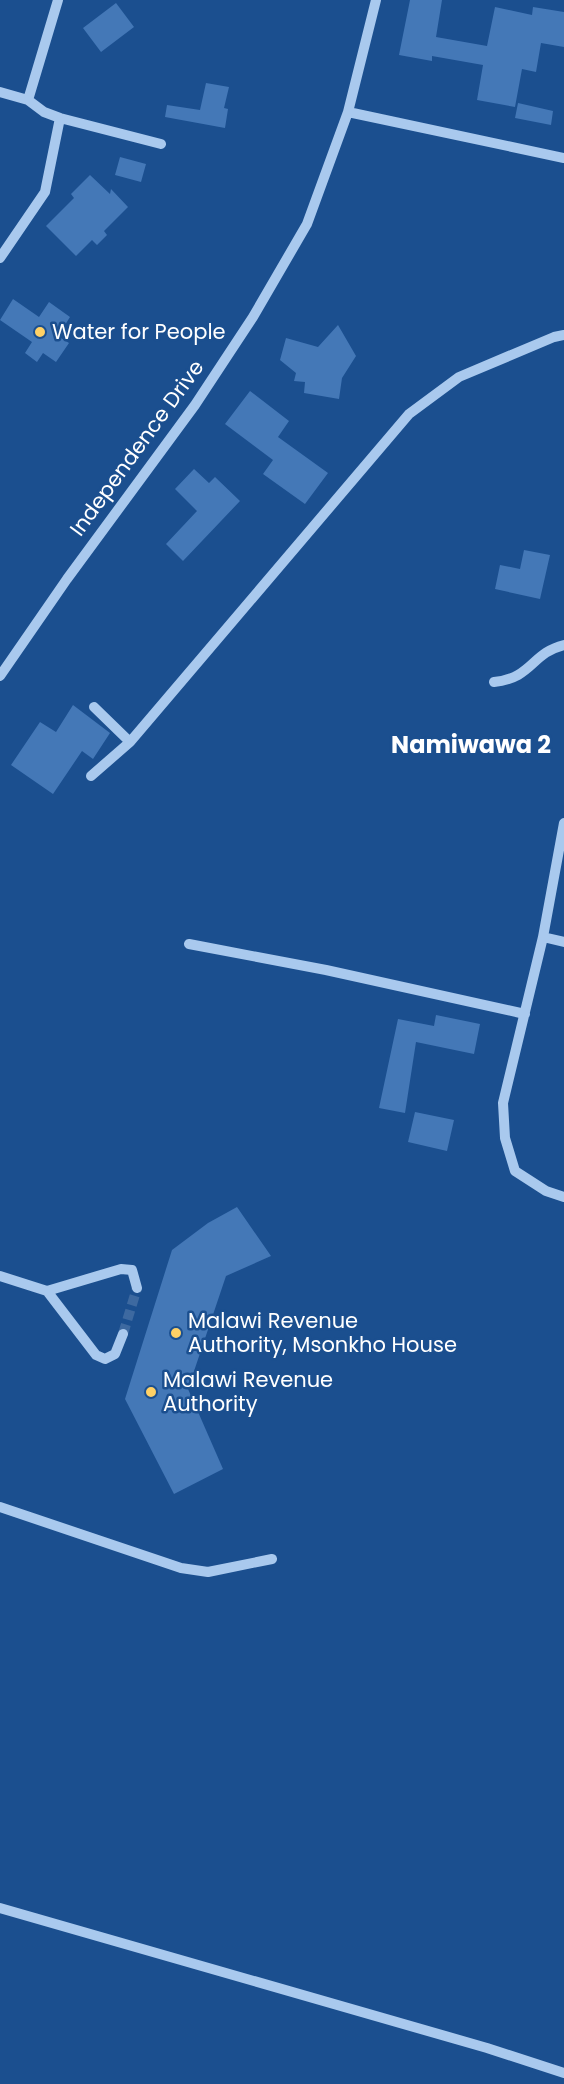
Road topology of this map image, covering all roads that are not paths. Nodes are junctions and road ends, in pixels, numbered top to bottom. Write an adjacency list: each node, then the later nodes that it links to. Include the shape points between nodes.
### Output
1 (58, 0): 4 (street)
2 (376, 0): 5 (street, Independence Drive)
3 (0, 92): 4 (street)
4 (28, 99): 6 (street, via 44,112)
5 (348, 112): 8 (street); 12 (street, Independence Drive, via 307,224 253,318)
6 (60, 118): 7 (street); 9 (street, via 45,192)
7 (161, 144)
8 (564, 158)
9 (0, 258)
10 (564, 335): 15 (street, via 459,377 409,414)
11 (564, 645): 13 (street, via 548,650 521,675)
12 (0, 676)
13 (494, 682)
14 (93, 707): 15 (street)
15 (130, 742): 16 (street)
16 (91, 776)
17 (564, 823): 18 (street)
18 (543, 937): 19 (street); 21 (street)
19 (564, 942)
20 (189, 944): 21 (street)
21 (525, 1014): 22 (street, via 503,1103 505,1138 515,1171 546,1191)
22 (564, 1197)
23 (0, 1276): 25 (street)
24 (137, 1288): 25 (street, via 132,1270 122,1269)
25 (47, 1291): 26 (street, via 96,1355 105,1359 115,1354)
26 (123, 1334)
27 (0, 1506): 28 (street, via 181,1568 208,1572)
28 (273, 1559)
29 (0, 1908): 30 (street)
30 (564, 2073)

